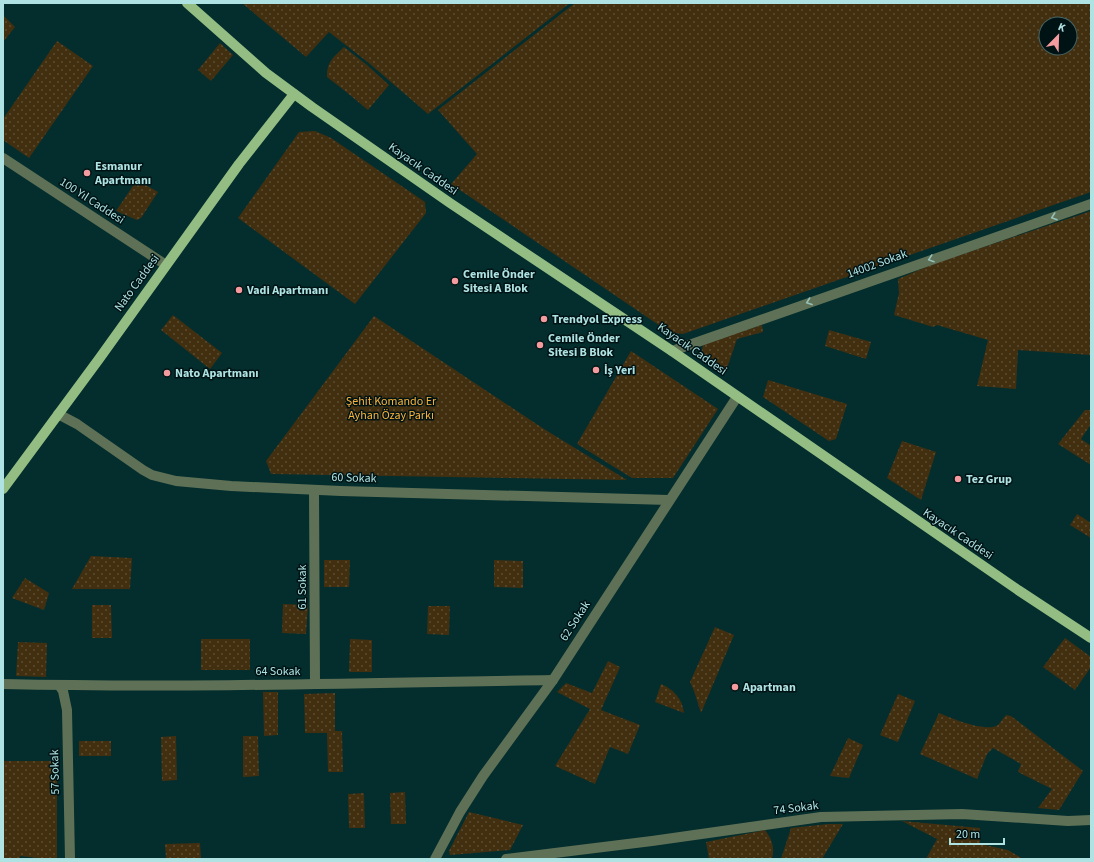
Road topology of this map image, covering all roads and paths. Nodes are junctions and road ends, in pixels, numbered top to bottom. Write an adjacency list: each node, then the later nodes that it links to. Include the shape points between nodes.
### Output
1 (188, 3): 2 (main road, Kayacık Caddesi, via 266,73)
2 (294, 94): 5 (main road, Nato Caddesi, via 239,164); 6 (main road, Kayacık Caddesi, via 450,203)
3 (3, 158): 5 (street, 100 Yıl Caddesi)
4 (1091, 204): 6 (street, 14002 Sokak, one-way to 6)
5 (166, 265): 8 (main road, Nato Caddesi)
6 (672, 351): 7 (main road, Kayacık Caddesi)
7 (737, 397): 11 (street, 62 Sokak); 12 (main road, Kayacık Caddesi)
8 (58, 414): 9 (main road, Nato Caddesi); 10 (street, 60 Sokak, via 77,424 143,470 164,479 231,486)
9 (3, 488)
10 (314, 490): 11 (street, 60 Sokak); 15 (street, 61 Sokak)
11 (669, 500): 13 (street, 62 Sokak)
12 (1091, 638)
13 (553, 680): 15 (street, 64 Sokak); 19 (street, 62 Sokak, via 483,776)
14 (3, 684): 16 (street, 64 Sokak)
15 (315, 684): 16 (street, 64 Sokak)
16 (59, 685): 18 (street, 57 Sokak, via 66,710)
17 (1091, 820): 20 (street, 74 Sokak, via 1068,821 962,814 821,817)
18 (70, 859)
19 (435, 859)
20 (506, 859)

